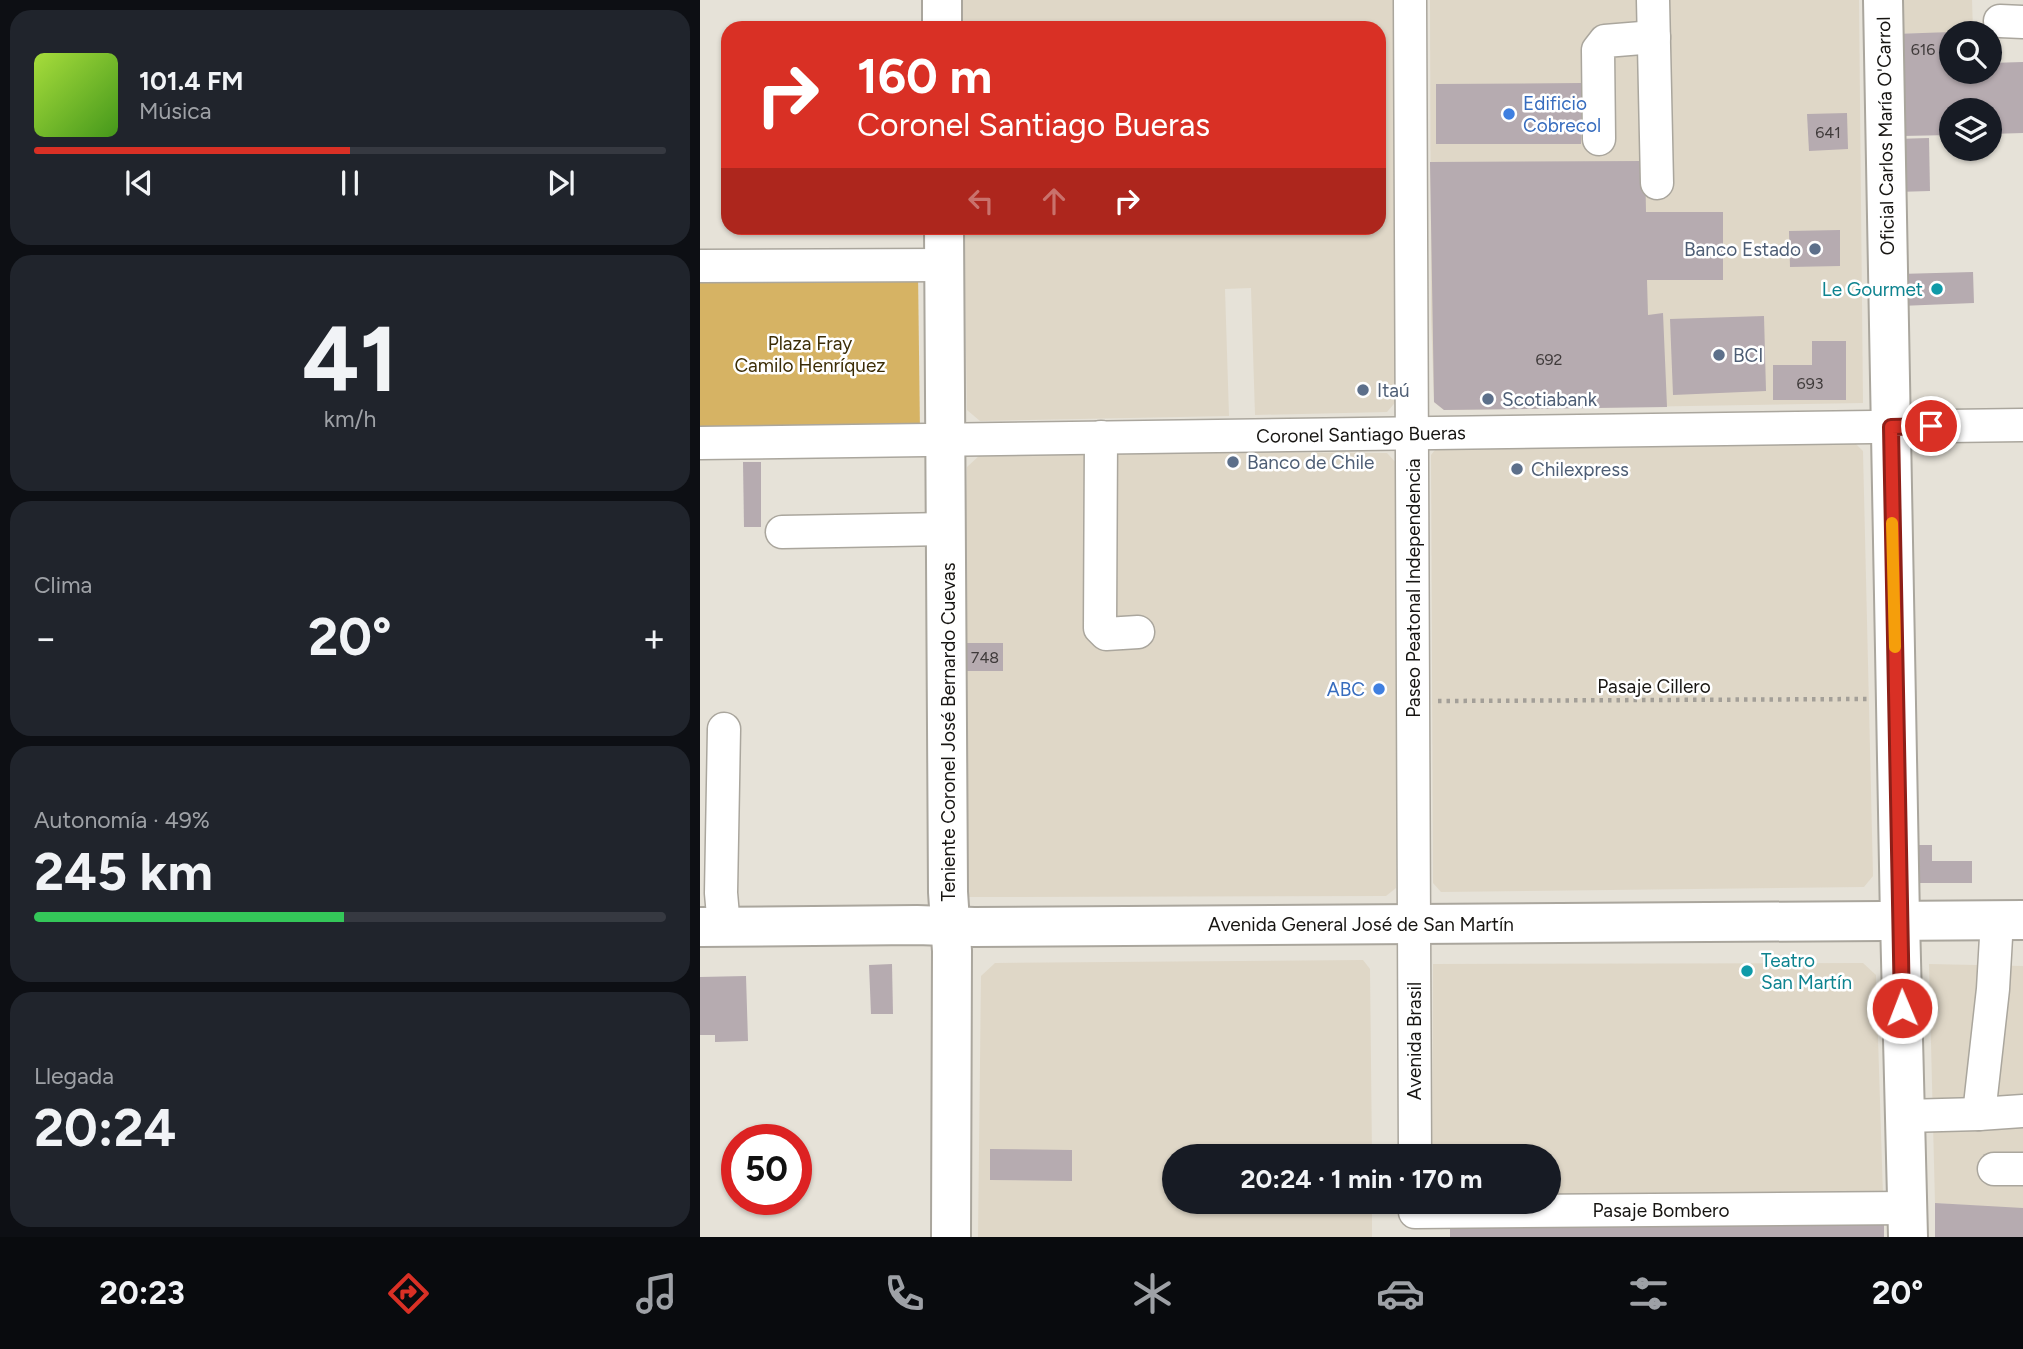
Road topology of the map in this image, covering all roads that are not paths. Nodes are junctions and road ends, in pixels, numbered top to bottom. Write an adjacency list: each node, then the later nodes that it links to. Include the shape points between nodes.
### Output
1 (942, 0): 5 (main road)
2 (1410, 0): 14 (street, Paseo Peatonal Independencia)
3 (1653, 0): 6 (street)
4 (1883, 0): 13 (main road, Oficial Carlos María O'Carrol)
5 (942, 21)
6 (1654, 37): 7 (street, via 1601,44); 8 (street)
7 (1599, 139)
8 (1657, 183)
9 (944, 235): 10 (main road, Teniente Coronel José Bernardo Cuevas)
10 (945, 265): 11 (street); 16 (main road, Teniente Coronel José Bernardo Cuevas)
11 (700, 266)
12 (2023, 425): 13 (street, Coronel Santiago Bueras)
13 (1891, 427): 14 (street, Coronel Santiago Bueras); 22 (main road, Oficial Carlos María O'Carrol)
14 (1412, 433): 15 (street, Coronel Santiago Bueras); 24 (street, Paseo Peatonal Independencia)
15 (1101, 438): 16 (street, Coronel Santiago Bueras); 20 (street, via 1100,628 1105,634)
16 (946, 440): 17 (street, Coronel Santiago Bueras); 18 (main road, Teniente Coronel José Bernardo Cuevas)
17 (700, 443)
18 (946, 529): 19 (street); 25 (main road, Teniente Coronel José Bernardo Cuevas)
19 (782, 532)
20 (1138, 632)
21 (724, 729): 26 (street, via 722,893)
22 (1900, 920): 23 (main road, Avenida General José de San Martín); 24 (main road, Avenida General José de San Martín); 29 (main road, Oficial Carlos María O'Carrol)
23 (2010, 920): 28 (street, via 1993,989)
24 (1414, 924): 25 (main road, Avenida General José de San Martín); 30 (street, Avenida Brasil)
25 (949, 926): 26 (main road, Avenida General José de San Martín); 33 (main road, Teniente Coronel José Bernardo Cuevas)
26 (712, 927)
27 (2023, 1111): 28 (street)
28 (1979, 1114): 29 (street)
29 (1918, 1115): 32 (main road, Oficial Carlos María O'Carrol)
30 (1415, 1144)
31 (1415, 1217): 32 (street, Pasaje Bombero)
32 (1908, 1223)
33 (951, 1237)

